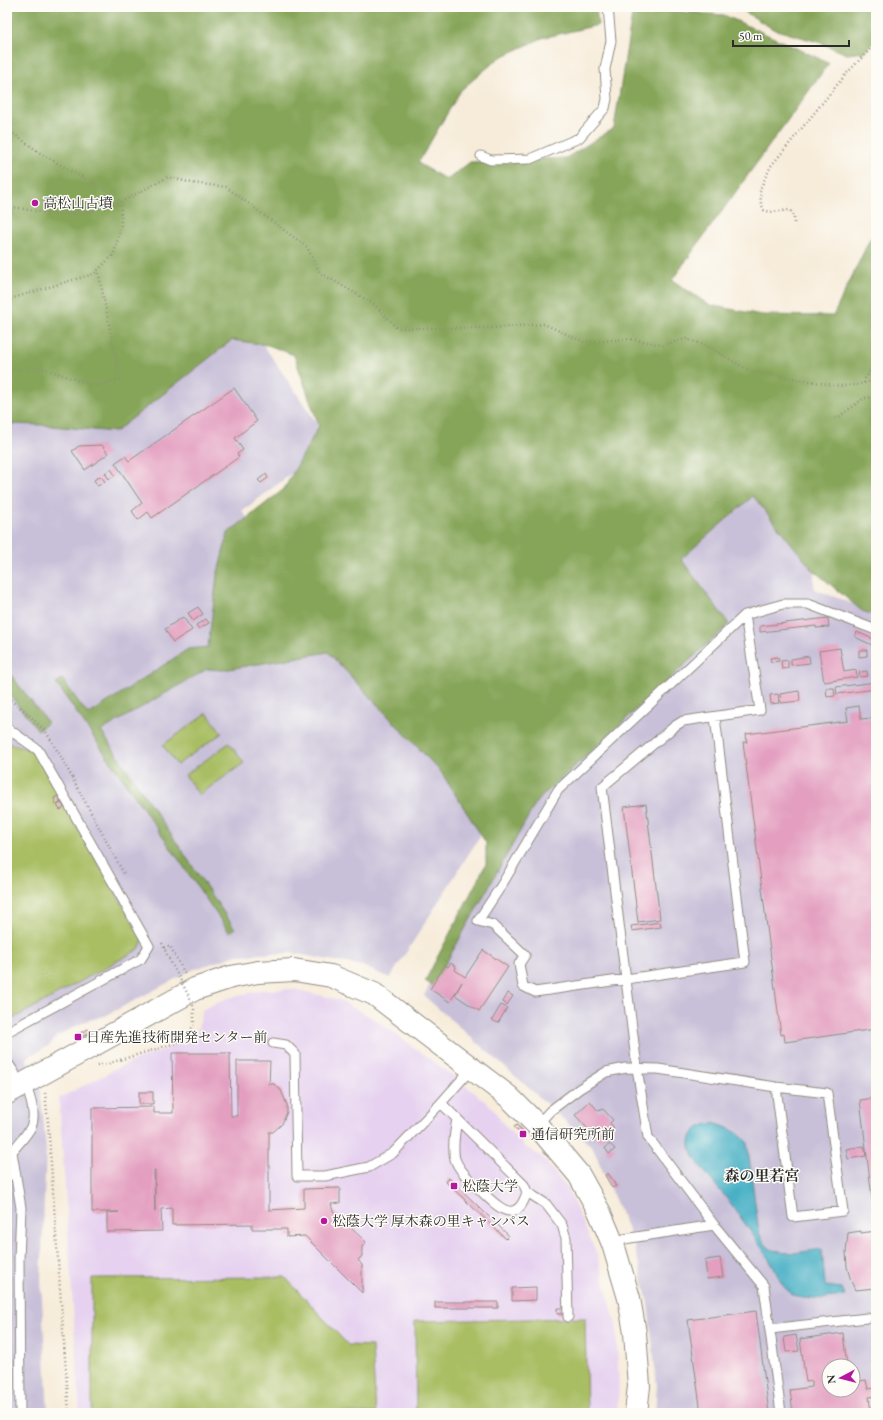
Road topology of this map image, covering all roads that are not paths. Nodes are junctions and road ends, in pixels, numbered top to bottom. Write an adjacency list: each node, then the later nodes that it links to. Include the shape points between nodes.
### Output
1 (608, 7): 2 (lane, via 611,41 604,69 607,99 605,108 579,138 530,159 490,160)
2 (480, 156)
3 (745, 614): 4 (lane, via 783,604 808,604); 5 (lane, via 760,710); 7 (lane, via 558,790 502,886 478,921 493,926 525,955 519,964 523,986 535,992)
4 (876, 630)
5 (715, 717): 7 (lane, via 683,721 602,787); 7 (lane, via 745,962)
6 (7, 728): 8 (lane, via 38,750 149,946 141,959)
7 (626, 979): 12 (lane)
8 (7, 1032)
9 (273, 1043): 15 (lane, via 286,1045 295,1054 296,1176 325,1176 369,1167 393,1153)
10 (7, 1062): 14 (lane)
11 (472, 1068): 14 (street, via 374,994 331,976 294,970 231,977 195,989 69,1058); 15 (lane); 17 (street, via 509,1097)
12 (637, 1068): 13 (lane); 17 (lane, via 606,1072 579,1089); 21 (lane, via 648,1137)
13 (776, 1087): 13 (lane, via 827,1093 843,1211 793,1217)
14 (24, 1089): 18 (lane, via 30,1094 33,1112 31,1126)
15 (441, 1103): 16 (lane)
16 (457, 1119): 20 (lane, via 524,1185); 20 (lane, via 455,1158 464,1174 500,1209 517,1210 524,1203)
17 (537, 1125): 22 (street, via 579,1175 600,1211)
18 (10, 1154): 19 (lane, via 10,1172); 26 (lane, via 20,1208)
19 (7, 1178)
20 (528, 1192): 23 (lane, via 546,1204 562,1225 566,1238)
21 (714, 1225): 22 (lane, via 624,1239); 25 (lane, via 764,1286)
22 (613, 1244): 27 (street, via 629,1298 635,1333 639,1386)
23 (568, 1317)
24 (867, 1318): 25 (lane)
25 (770, 1329): 28 (lane)
26 (20, 1413)
27 (636, 1413)
28 (781, 1413)

